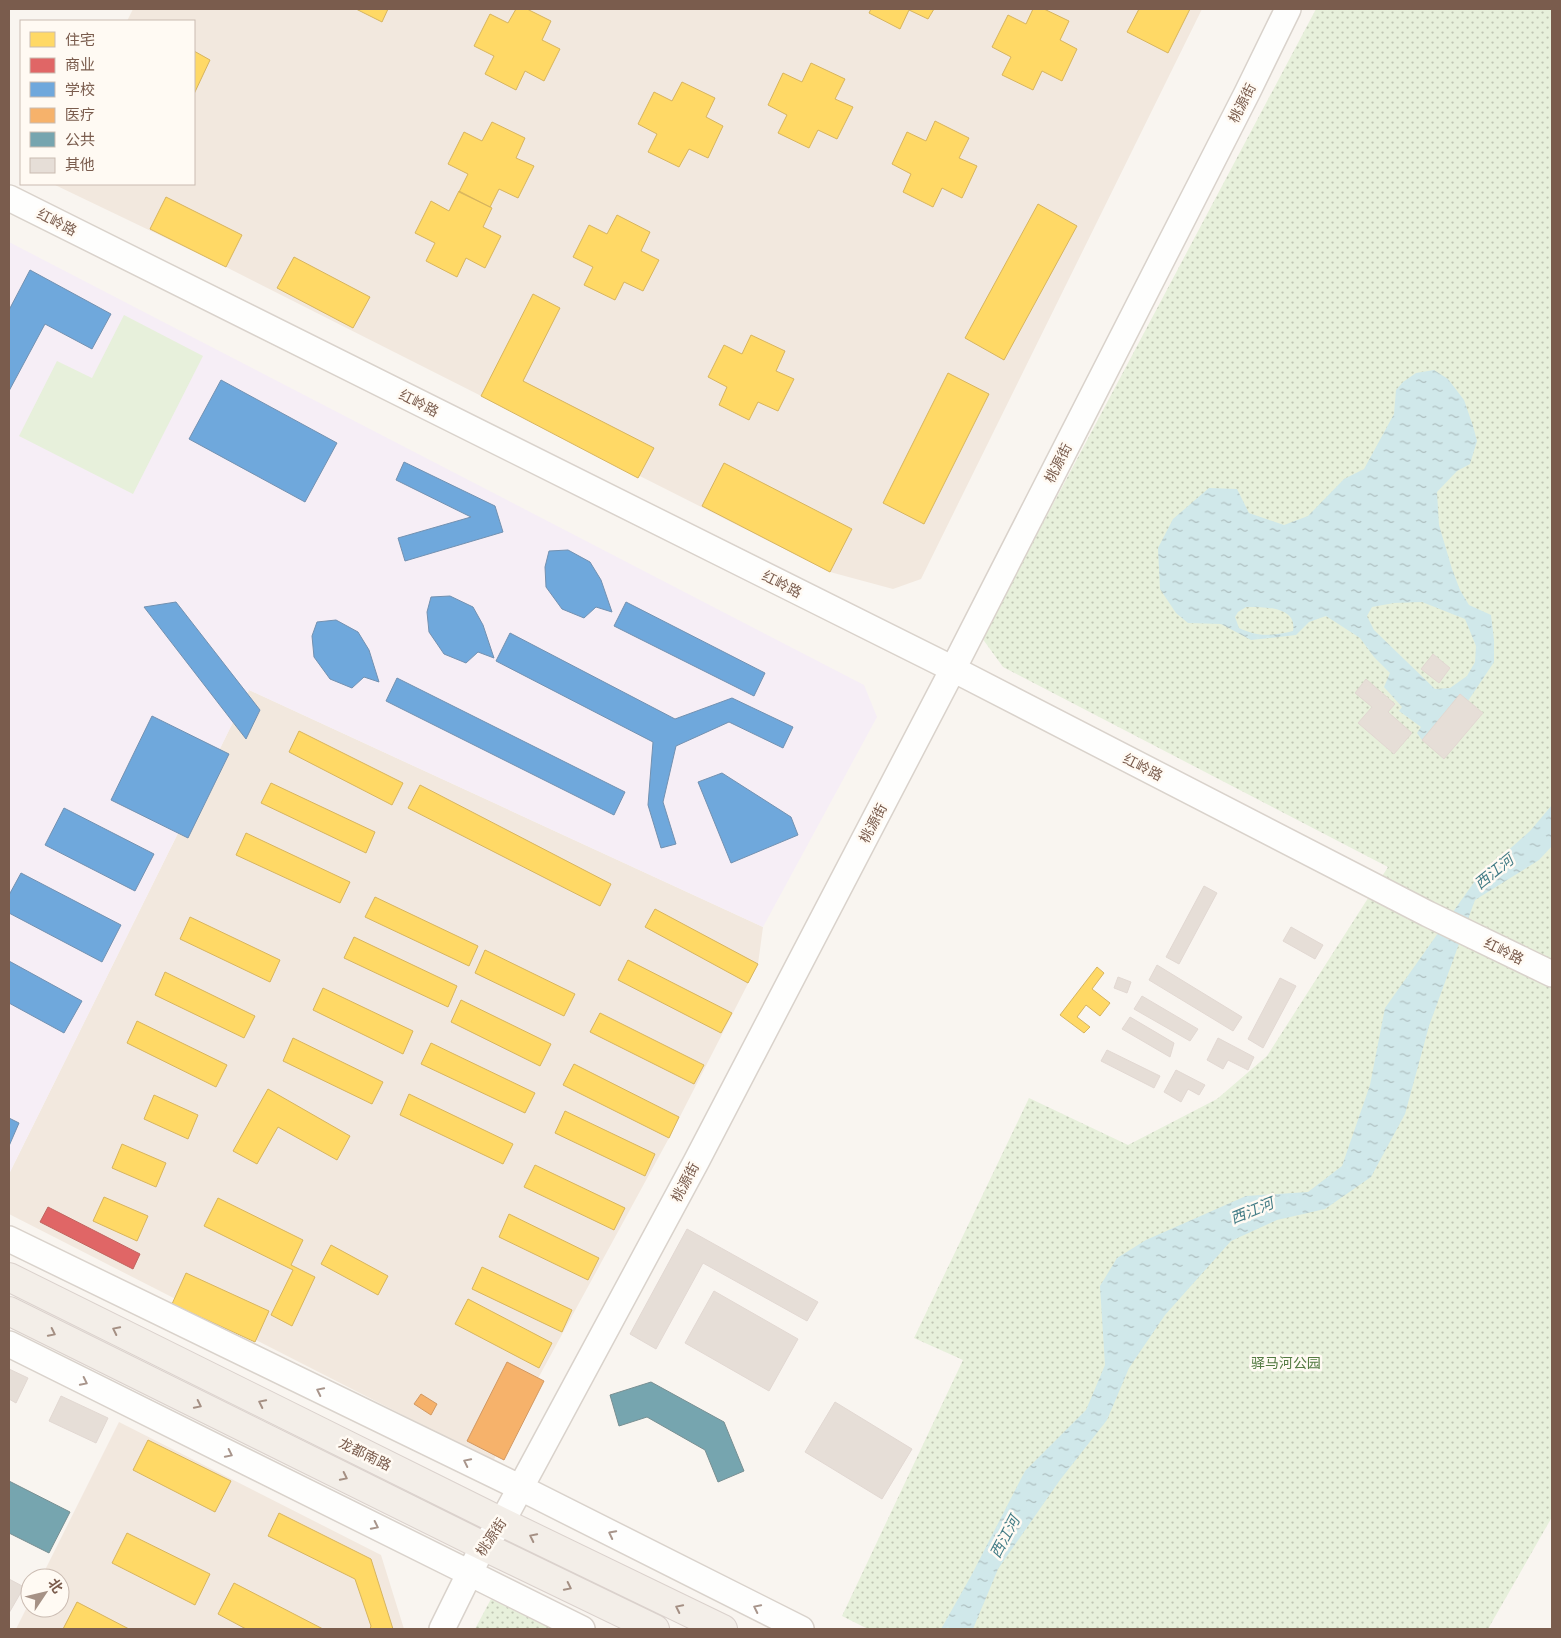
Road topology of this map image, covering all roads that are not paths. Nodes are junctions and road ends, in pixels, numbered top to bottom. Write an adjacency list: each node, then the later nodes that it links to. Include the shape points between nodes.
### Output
1 (1288, 9): 3 (street, 桃源街)
2 (9, 198): 3 (street, 红岭路)
3 (953, 669): 4 (street, 红岭路, via 1428,914); 9 (street, 桃源街, via 696,1162)
4 (1552, 974)
5 (9, 1240): 9 (street, one-way to 5)
6 (9, 1277): 10 (main road, 龙都南路, one-way to 6)
7 (9, 1311): 11 (main road, one-way to 11)
8 (9, 1344): 12 (street, one-way to 12)
9 (521, 1488): 10 (street, 桃源街); 17 (street, one-way to 9)
10 (502, 1522): 11 (street, 桃源街); 16 (main road, 龙都南路, one-way to 10)
11 (483, 1546): 12 (street, 桃源街); 15 (main road, one-way to 15)
12 (469, 1574): 13 (street, 桃源街); 14 (street)
13 (442, 1629)
14 (582, 1629)
15 (656, 1629)
16 (723, 1629)
17 (801, 1629)

